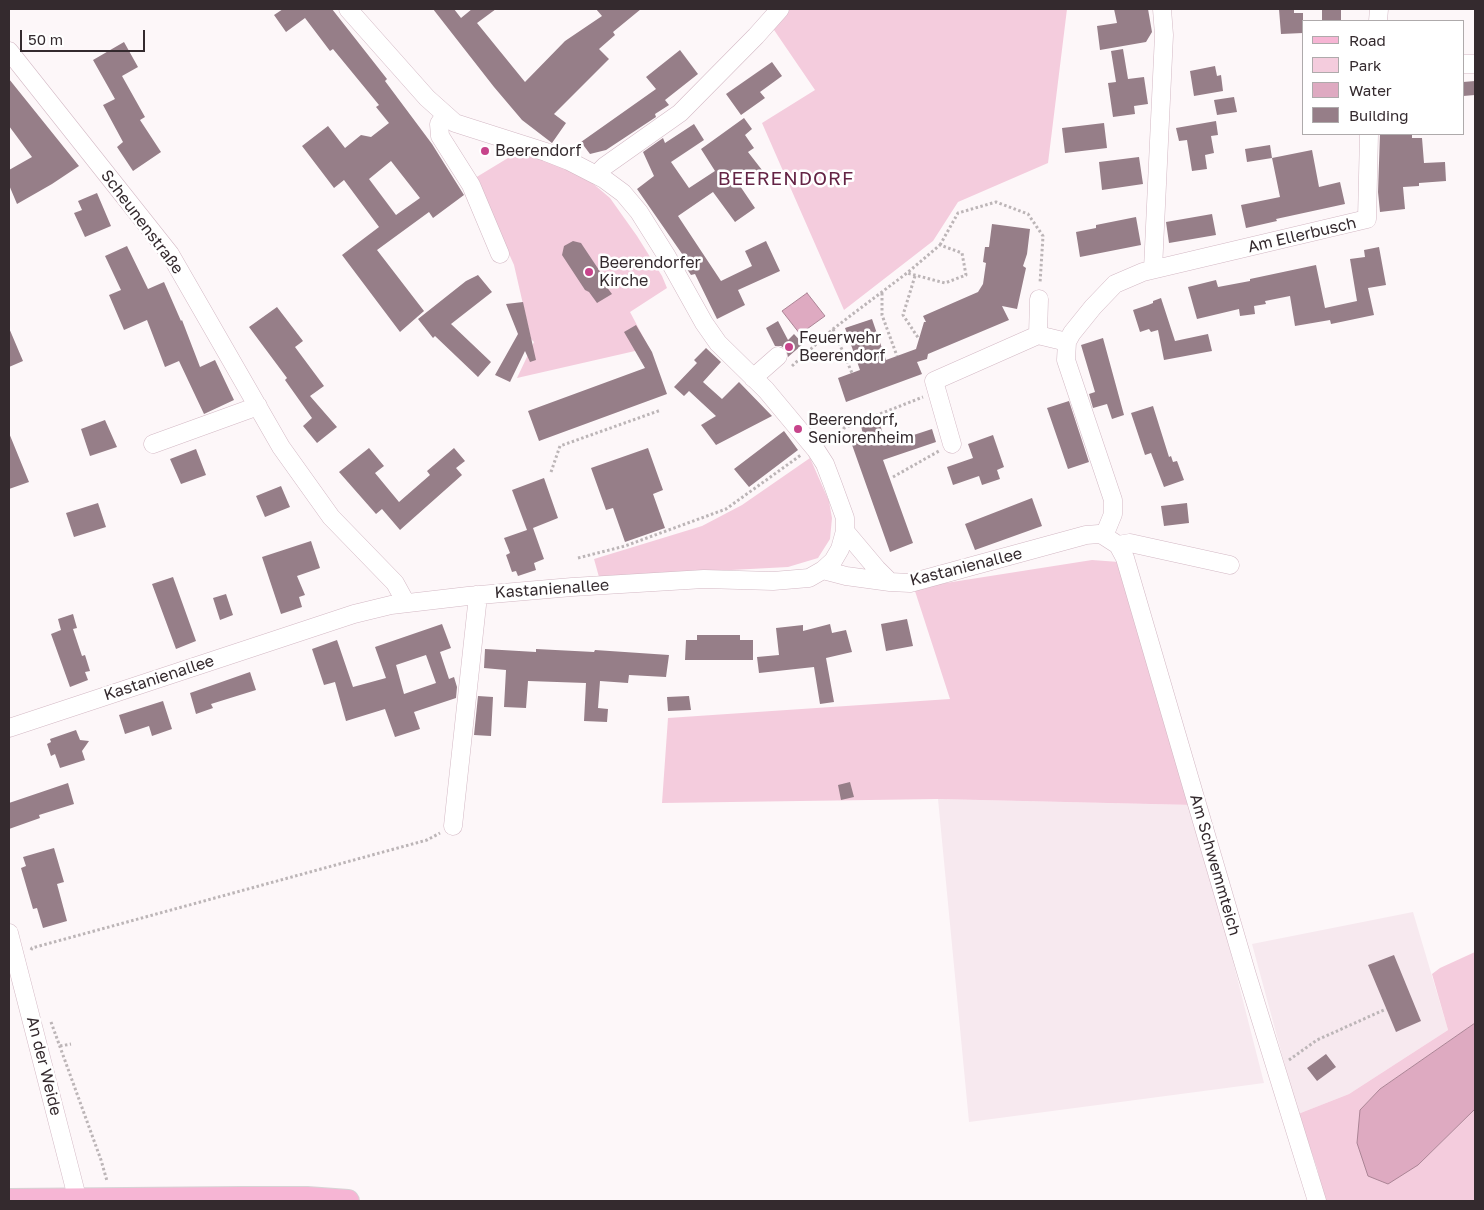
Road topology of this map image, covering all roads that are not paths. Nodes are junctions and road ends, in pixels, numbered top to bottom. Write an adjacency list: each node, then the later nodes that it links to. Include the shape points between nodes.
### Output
1 (348, 9): 5 (street)
2 (780, 9): 7 (street, via 680,113)
3 (1162, 9): 9 (street, via 1164,35)
4 (9, 50): 15 (street, Scheunenstraße, via 170,254)
5 (445, 114): 7 (street, via 455,123 546,152); 8 (street, via 439,124 440,136 471,185)
6 (1369, 135): 9 (street, Am Ellerbusch, via 1367,219)
7 (596, 175): 14 (street, via 623,193 639,212 704,323 718,343)
8 (500, 254)
9 (1153, 269): 12 (street, Am Ellerbusch, via 1115,284)
10 (1039, 299): 11 (street)
11 (1038, 335): 12 (street); 17 (street, via 934,381)
12 (1067, 342): 19 (street, via 1066,360 1113,500)
13 (783, 362): 14 (street)
14 (753, 378): 18 (street, via 825,464 845,518)
15 (258, 406): 16 (street); 24 (street, Scheunenstraße, via 331,517 395,583)
16 (153, 444)
17 (952, 444)
18 (845, 531): 21 (street, via 840,549); 22 (street)
19 (1111, 540): 20 (street, Kastanienallee); 22 (street, Kastanienallee, via 1099,534 1086,536 910,582); 31 (street, Am Schwemmteich, via 1125,558)
20 (1230, 565)
21 (824, 570): 22 (street, Kastanienallee); 23 (street, Kastanienallee, via 809,578 773,581 704,579)
22 (890, 582)
23 (476, 595): 24 (street, Kastanienallee); 26 (street)
24 (406, 603): 25 (street, Kastanienallee, via 354,614)
25 (9, 728)
26 (453, 826)
27 (9, 933): 29 (street, An der Weide)
28 (9, 1200): 29 (main road)
29 (77, 1200): 30 (main road, via 298,1198)
30 (348, 1201)
31 (1317, 1201)

